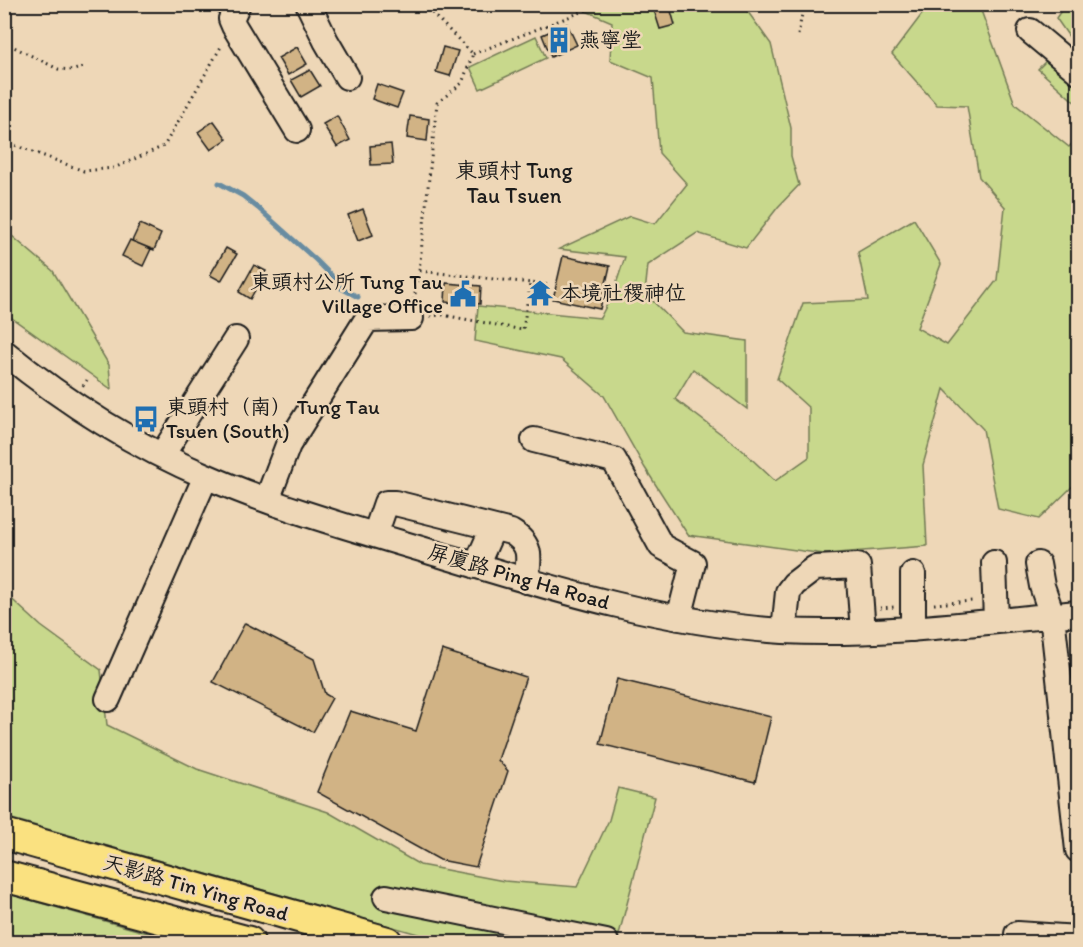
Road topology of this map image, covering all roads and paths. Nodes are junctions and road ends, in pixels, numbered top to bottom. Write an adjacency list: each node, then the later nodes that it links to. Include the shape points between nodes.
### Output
1 (308, 4): 12 (street)
2 (423, 4): 9 (path)
3 (602, 4): 9 (path)
4 (804, 4): 7 (path)
5 (236, 15): 13 (street); 14 (path, via 164,146 114,168 84,171)
6 (1030, 31): 11 (street)
7 (798, 35)
8 (4, 42): 10 (path, via 58,69)
9 (473, 54): 15 (path, via 462,83 437,103)
10 (87, 66)
11 (1078, 71)
12 (348, 76)
13 (297, 130)
14 (4, 141)
15 (419, 271): 16 (path); 18 (path)
16 (530, 283): 17 (path); 18 (path, via 523,330 443,315)
17 (550, 285)
18 (411, 318): 24 (street, via 367,319 288,445)
19 (236, 339): 22 (street)
20 (4, 352): 22 (street, 屏廈路 Ping Ha Road, via 99,419)
21 (534, 440): 34 (street, via 614,460 661,546 693,563)
22 (162, 455): 23 (street, 屏廈路 Ping Ha Road)
23 (206, 476): 24 (street, 屏廈路 Ping Ha Road); 39 (street)
24 (267, 500): 26 (street, 屏廈路 Ping Ha Road)
25 (493, 528): 26 (street, via 386,502); 29 (street); 31 (street, via 511,532 528,546)
26 (375, 535): 29 (street, 屏廈路 Ping Ha Road)
27 (994, 563): 35 (street)
28 (1038, 564): 33 (street)
29 (476, 566): 31 (street, 屏廈路 Ping Ha Road)
30 (913, 574): 36 (street)
31 (526, 580): 34 (street, 屏廈路 Ping Ha Road)
32 (1078, 613): 33 (street, 屏廈路 Ping Ha Road)
33 (1052, 615): 35 (street, 屏廈路 Ping Ha Road); 41 (street)
34 (679, 618): 37 (street, 屏廈路 Ping Ha Road)
35 (996, 621): 36 (street, 屏廈路 Ping Ha Road)
36 (913, 629): 38 (street, 屏廈路 Ping Ha Road)
37 (784, 631): 38 (street, 屏廈路 Ping Ha Road); 38 (street, via 788,592 794,584 815,568 858,566)
38 (863, 632)
39 (108, 699)
40 (4, 834): 47 (main road, 天影路 Tin Ying Road)
41 (1078, 850)
42 (4, 876): 46 (main road, 天影路 Tin Ying Road)
43 (386, 897): 48 (street)
44 (1017, 934): 45 (street)
45 (1078, 938)
46 (249, 942)
47 (387, 942)
48 (606, 942)

